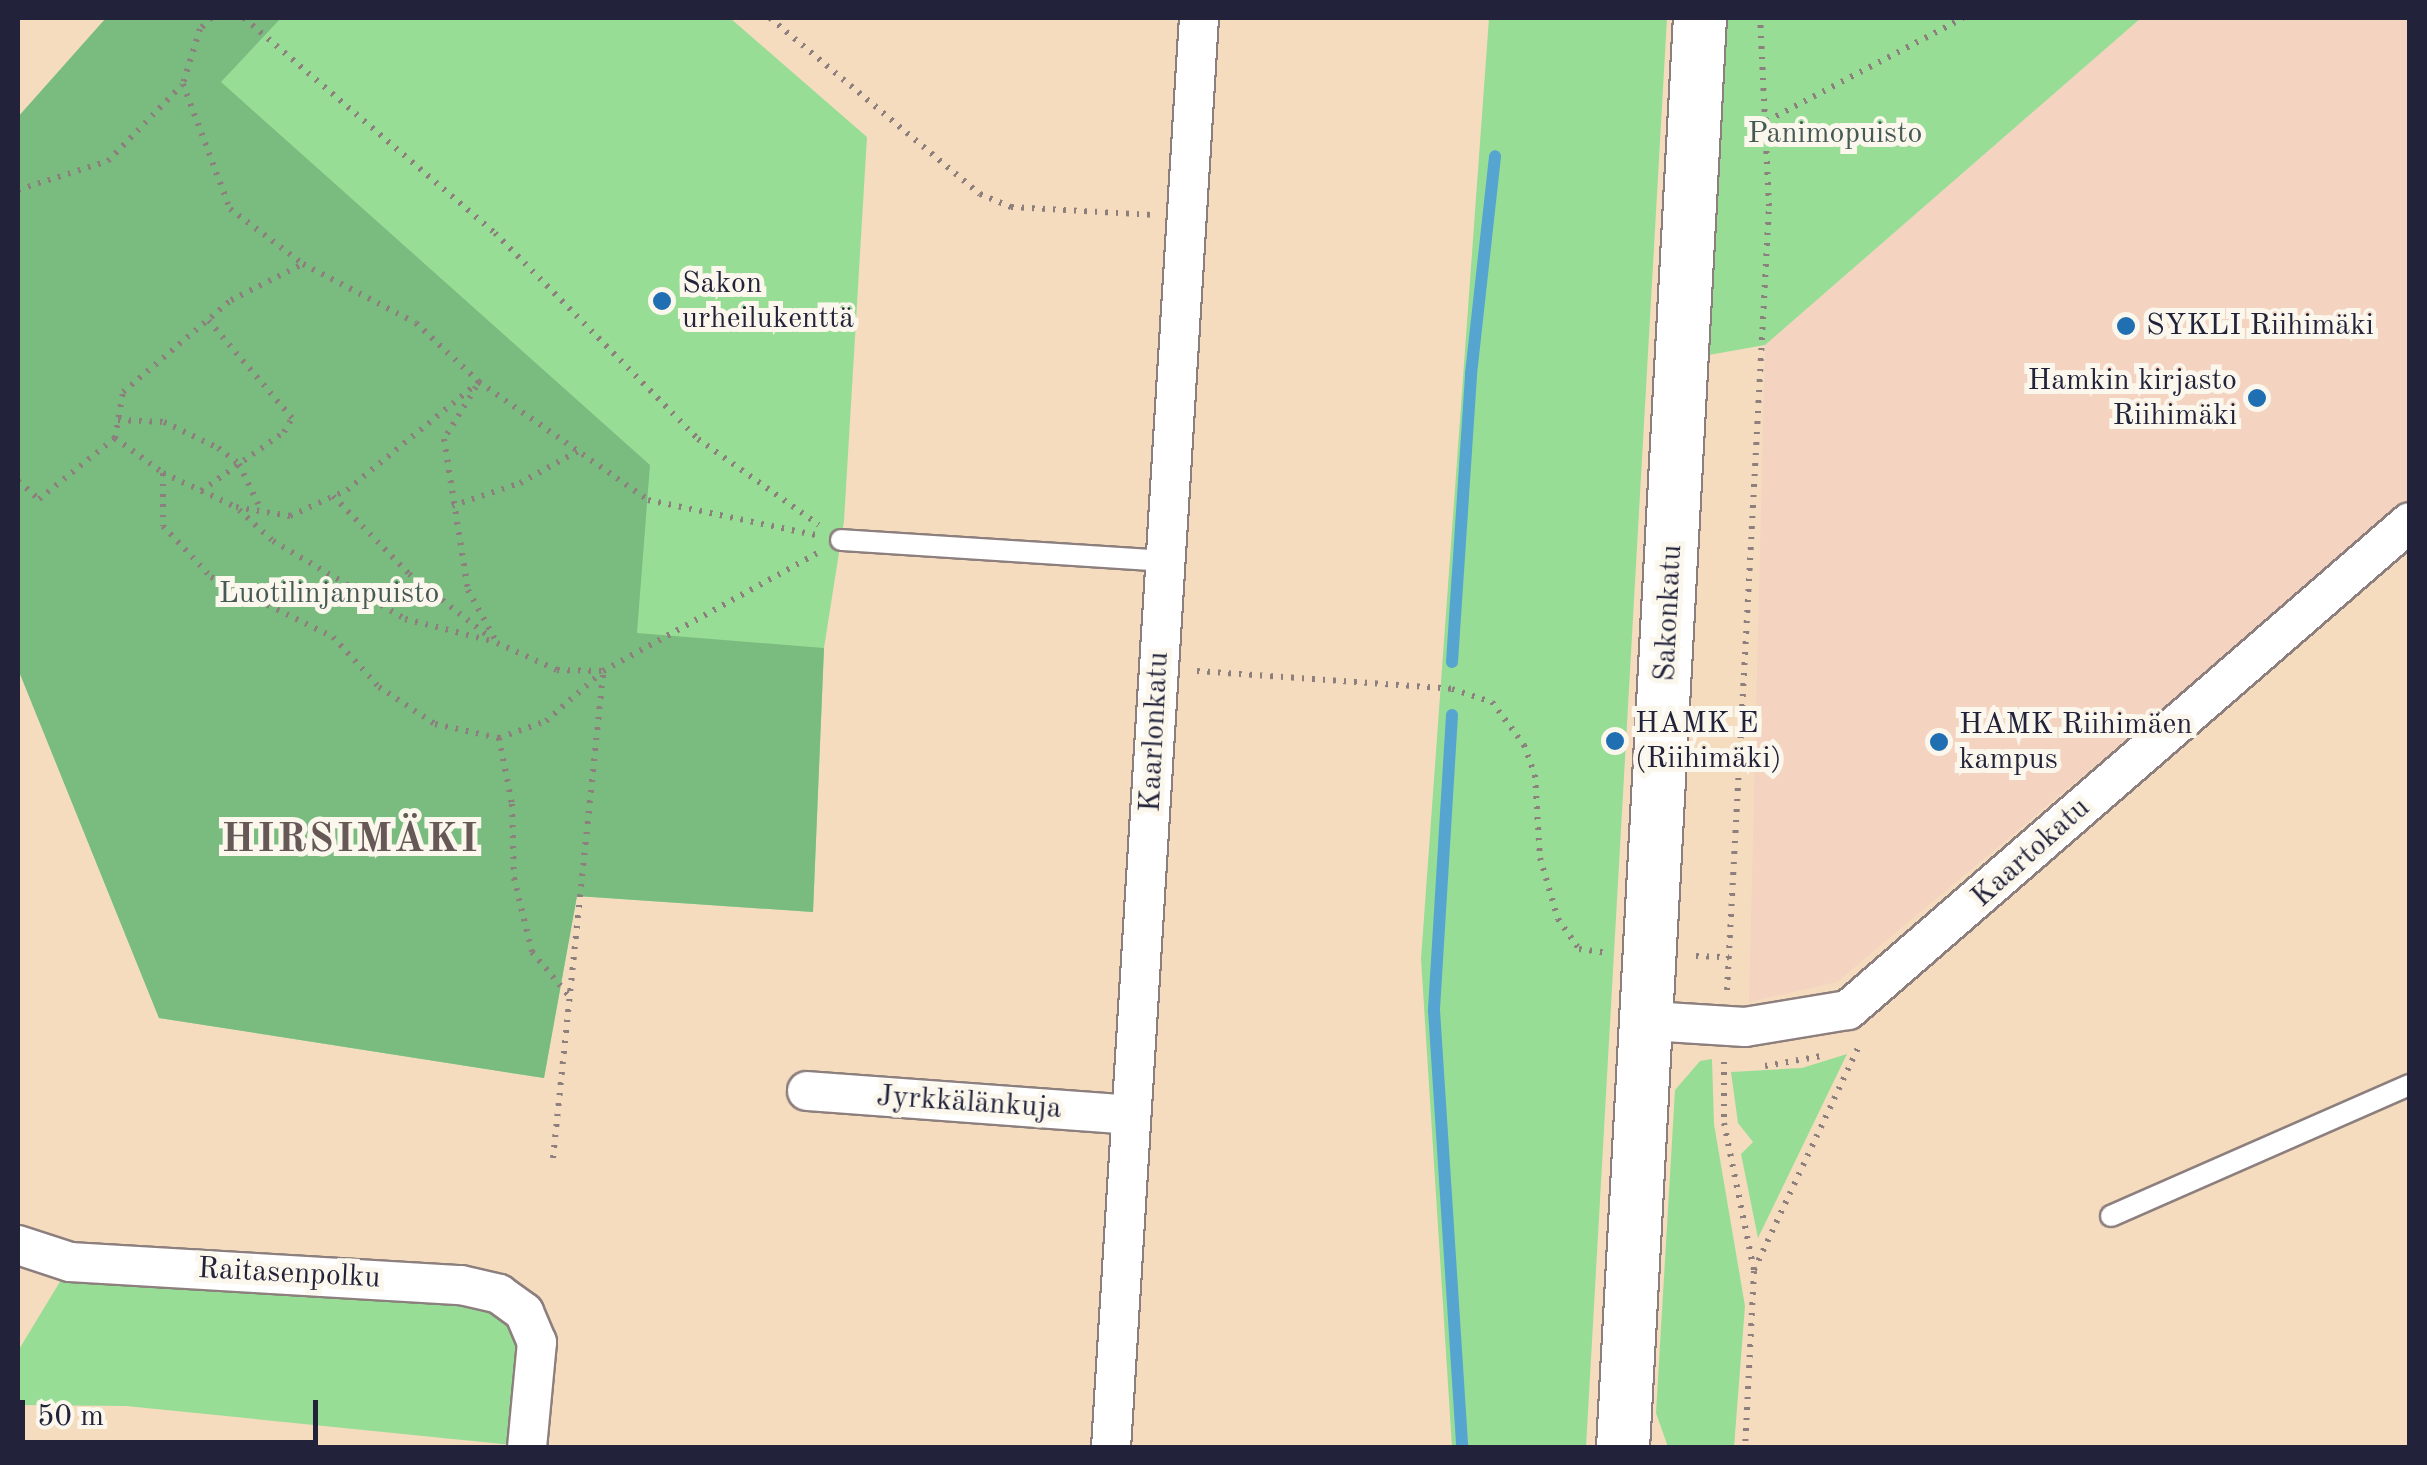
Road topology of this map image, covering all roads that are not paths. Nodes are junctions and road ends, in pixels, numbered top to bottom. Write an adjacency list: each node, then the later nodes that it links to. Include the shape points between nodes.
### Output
1 (1200, 18): 5 (street, Kaarlonkatu)
2 (1700, 18): 6 (street, Sakonkatu)
3 (2410, 522): 6 (street, Kaartokatu, via 1886,984 1848,1010 1796,1024)
4 (842, 540): 5 (lane)
5 (1164, 561): 9 (street, Kaarlonkatu)
6 (1650, 1021): 14 (street, Sakonkatu)
7 (2410, 1085): 10 (lane)
8 (807, 1091): 9 (street, Jyrkkälänkuja)
9 (1132, 1115): 13 (street, Kaarlonkatu)
10 (2110, 1216)
11 (18, 1246): 12 (street, Raitasenpolku, via 70,1262 462,1284 499,1294 524,1312 538,1342)
12 (527, 1448)
13 (1111, 1448)
14 (1623, 1448)

